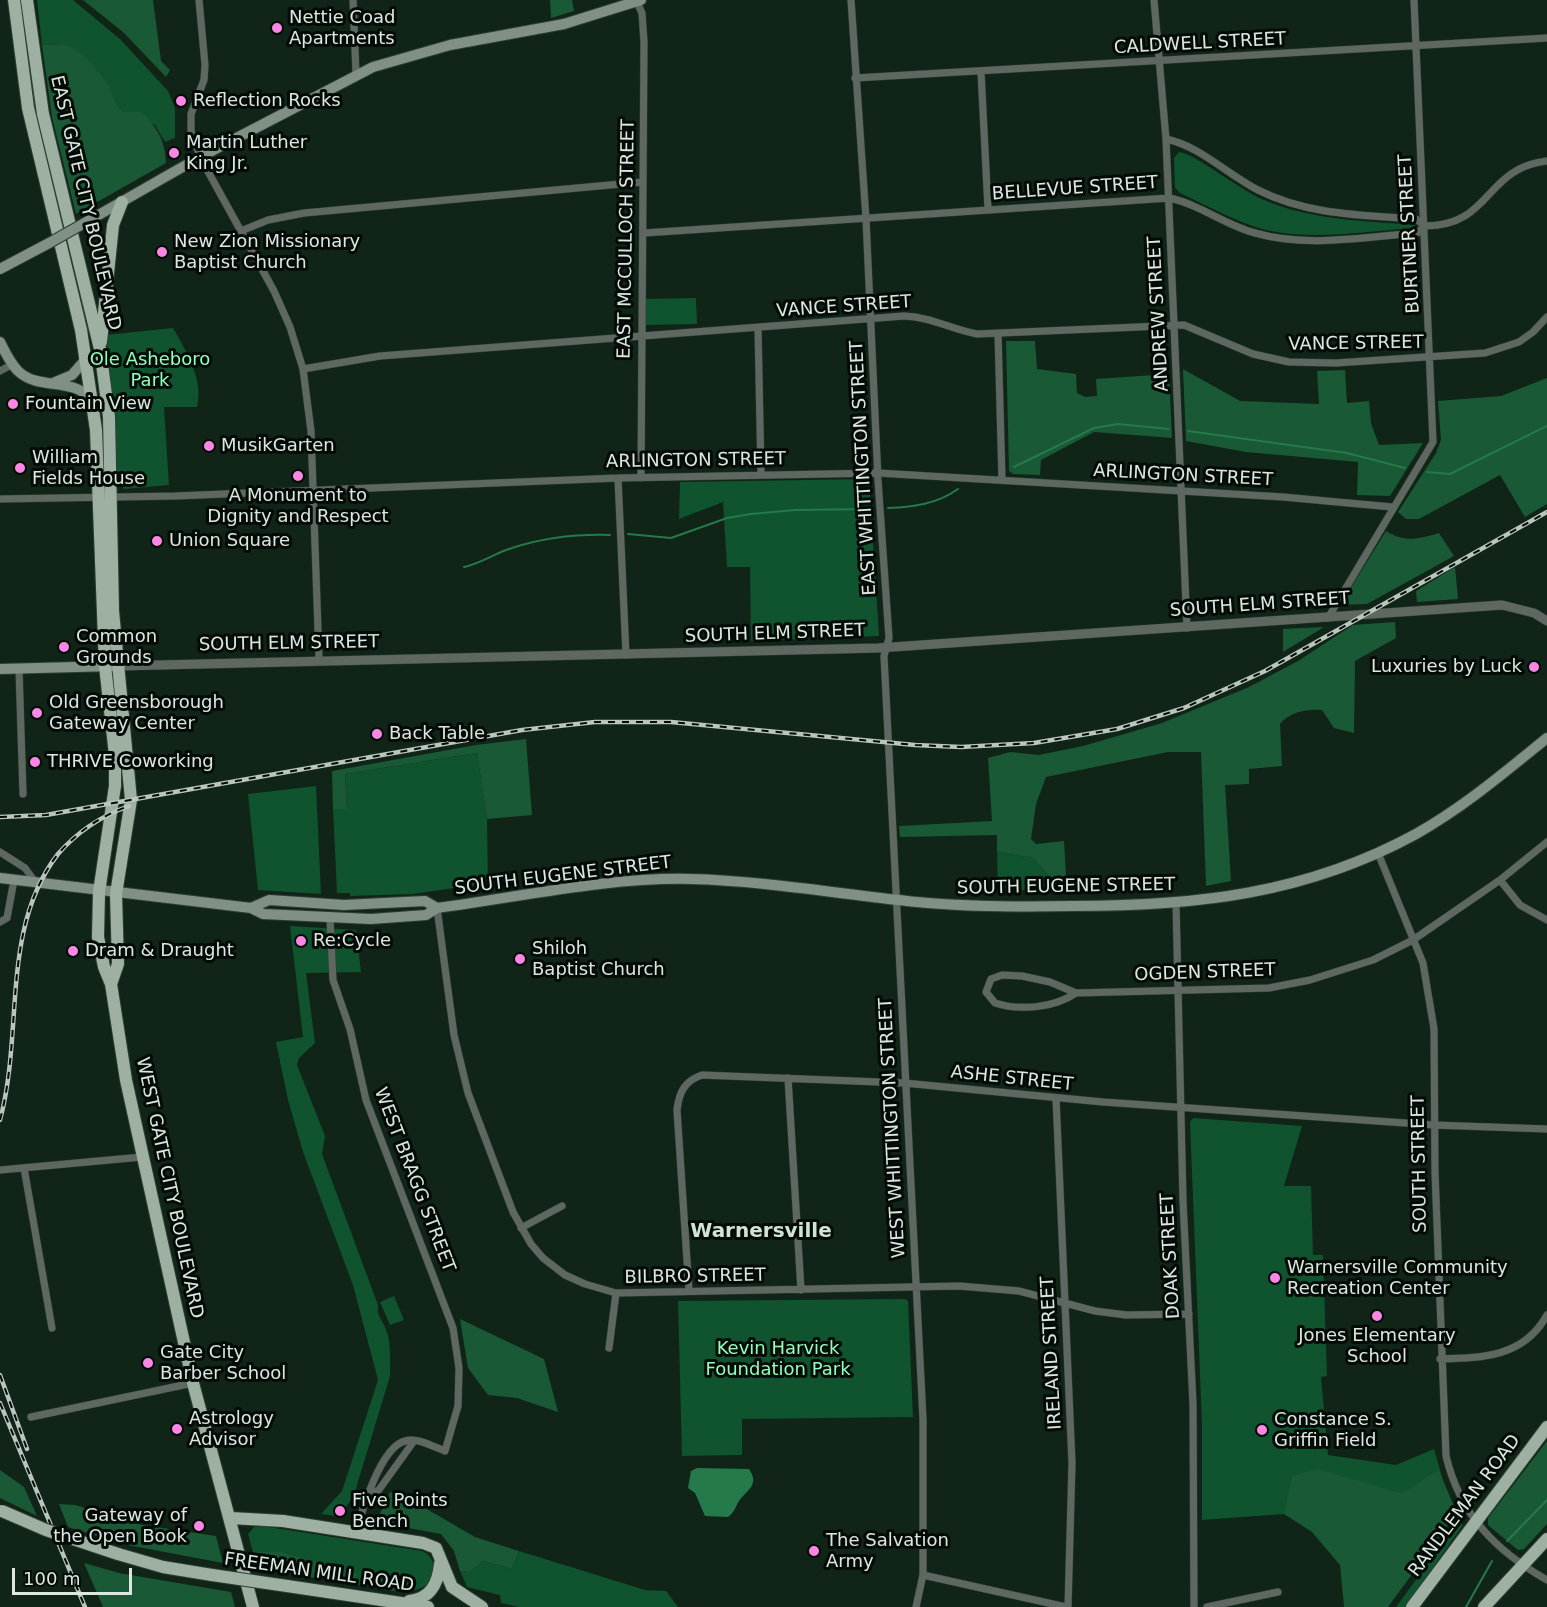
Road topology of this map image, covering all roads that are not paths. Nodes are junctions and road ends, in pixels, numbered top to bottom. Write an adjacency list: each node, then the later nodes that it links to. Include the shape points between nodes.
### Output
1 (14, 0): 36 (main road, EAST GATE CITY BOULEVARD, via 33,135)
2 (27, 0): 34 (main road, EAST GATE CITY BOULEVARD, via 49,142)
3 (199, 0): 16 (street, via 205,65 204,80 191,114 191,131)
4 (353, 0): 13 (street)
5 (638, 0): 13 (main road, via 564,24 450,45); 18 (street, EAST MCCULLOCH STREET, via 644,42)
6 (851, 0): 14 (street, EAST WHITTINGTON STREET)
7 (1154, 0): 11 (street, ANDREW STREET)
8 (1414, 0): 10 (street, BURTNER STREET)
9 (1547, 38): 10 (street, CALDWELL STREET)
10 (1415, 46): 11 (street, CALDWELL STREET); 23 (street, BURTNER STREET)
11 (1160, 62): 12 (street, CALDWELL STREET); 15 (street, ANDREW STREET)
12 (981, 72): 14 (street, CALDWELL STREET); 21 (street)
13 (356, 74): 16 (main road)
14 (855, 78): 22 (street, EAST WHITTINGTON STREET)
15 (1166, 139): 19 (street, ANDREW STREET); 23 (street, via 1183,143 1261,192 1298,206 1416,219)
16 (200, 157): 20 (main road); 24 (street)
17 (1547, 161): 23 (street, BELLEVUE STREET, via 1518,169 1501,180 1474,212 1461,220)
18 (643, 182): 24 (street, via 304,213 267,220); 25 (street, EAST MCCULLOCH STREET)
19 (1169, 198): 21 (street, BELLEVUE STREET); 23 (street, BELLEVUE STREET, via 1236,228 1288,240 1417,233); 29 (street, ANDREW STREET)
20 (122, 202): 26 (main road, bridge); 34 (main road, via 114,225)
21 (988, 209): 22 (street, BELLEVUE STREET)
22 (866, 219): 25 (street, BELLEVUE STREET); 28 (street, EAST WHITTINGTON STREET)
23 (1425, 226): 35 (street, BURTNER STREET)
24 (241, 231): 38 (street, via 274,291)
25 (644, 233): 32 (street, EAST MCCULLOCH STREET)
26 (0, 269)
27 (1547, 317): 35 (street, VANCE STREET, via 1533,332 1508,347 1485,353)
28 (871, 319): 30 (street, VANCE STREET); 31 (street, VANCE STREET, via 924,317 958,330); 42 (street, EAST WHITTINGTON STREET)
29 (1174, 325): 31 (street, VANCE STREET); 35 (street, VANCE STREET, via 1184,325 1254,354 1289,362); 48 (street, ANDREW STREET)
30 (758, 328): 32 (street, VANCE STREET); 43 (street)
31 (998, 334): 46 (street)
32 (641, 335): 38 (street, VANCE STREET, via 380,356); 45 (street, EAST MCCULLOCH STREET)
33 (0, 342): 37 (main road)
34 (100, 349): 50 (main road, EAST GATE CITY BOULEVARD, via 109,417)
35 (1430, 357): 52 (street, BURTNER STREET, via 1433,442)
36 (86, 359): 40 (main road, via 72,375); 41 (main road, EAST GATE CITY BOULEVARD)
37 (13, 364): 39 (street); 40 (main road, via 29,378)
38 (303, 369): 47 (street)
39 (0, 371)
40 (55, 383): 41 (main road, via 78,388)
41 (92, 399): 49 (main road, EAST GATE CITY BOULEVARD)
42 (878, 473): 43 (street, ARLINGTON STREET); 46 (street, ARLINGTON STREET); 56 (street, EAST WHITTINGTON STREET, via 890,638)
43 (761, 474): 45 (street, ARLINGTON STREET)
44 (618, 478): 45 (street, ARLINGTON STREET); 47 (street, ARLINGTON STREET); 57 (street)
45 (641, 478)
46 (1002, 480): 48 (street, ARLINGTON STREET)
47 (313, 490): 50 (street, ARLINGTON STREET); 58 (street)
48 (1181, 491): 52 (street, ARLINGTON STREET); 55 (street, ANDREW STREET)
49 (98, 495): 50 (street, ARLINGTON STREET); 51 (street, ARLINGTON STREET); 59 (main road, EAST GATE CITY BOULEVARD)
50 (112, 495): 59 (main road, EAST GATE CITY BOULEVARD)
51 (0, 499)
52 (1392, 507): 53 (street, BURTNER STREET)
53 (1328, 618): 54 (street, SOUTH ELM STREET, via 1502,605 1530,611); 55 (street, SOUTH ELM STREET)
54 (1547, 621)
55 (1187, 628): 56 (street, SOUTH ELM STREET)
56 (887, 647): 57 (street, SOUTH ELM STREET); 73 (street, WEST WHITTINGTON STREET, via 884,656)
57 (626, 655): 58 (street, SOUTH ELM STREET)
58 (319, 659): 59 (street, SOUTH ELM STREET)
59 (111, 666): 61 (main road, SOUTH ELM STREET); 71 (main road, WEST GATE CITY BOULEVARD, via 115,786); 72 (main road, WEST GATE CITY BOULEVARD, via 127,735 131,800)
60 (0, 669): 61 (main road, SOUTH ELM STREET)
61 (19, 669): 63 (street)
62 (1547, 738): 66 (main road, SOUTH EUGENE STREET, via 1473,798)
63 (23, 794)
64 (1547, 842): 69 (street, OGDEN STREET)
65 (0, 852): 70 (street, via 25,868)
66 (1378, 853): 74 (main road, SOUTH EUGENE STREET, via 1286,886); 80 (street, SOUTH STREET)
67 (0, 878): 68 (main road, SOUTH EUGENE STREET)
68 (14, 880): 70 (main road, SOUTH EUGENE STREET); 79 (street, via 8,918)
69 (1500, 880): 78 (street, via 1520,905); 80 (street, OGDEN STREET)
70 (36, 883): 71 (main road, SOUTH EUGENE STREET)
71 (99, 892): 72 (main road, SOUTH EUGENE STREET); 81 (main road, WEST GATE CITY BOULEVARD, via 98,937)
72 (116, 894): 75 (main road, SOUTH EUGENE STREET); 81 (main road, WEST GATE CITY BOULEVARD, via 118,964)
73 (896, 899): 74 (main road, SOUTH EUGENE STREET, via 1020,907); 76 (main road, SOUTH EUGENE STREET, via 762,883 677,879); 85 (street, WEST WHITTINGTON STREET)
74 (1176, 903): 82 (street, DOAK STREET)
75 (251, 908): 76 (main road, SOUTH EUGENE STREET, via 269,900 344,906 425,902); 77 (main road, SOUTH EUGENE STREET, via 263,914)
76 (437, 908): 77 (main road, SOUTH EUGENE STREET, via 426,915); 94 (street, BILBRO STREET, via 454,1035 468,1093)
77 (330, 919): 108 (street, WEST BRAGG STREET, via 333,980 350,1029 366,1100 455,1335 458,1406 445,1451)
78 (1547, 920)
79 (0, 922)
80 (1413, 940): 82 (street, OGDEN STREET, via 1373,960 1310,980 1269,988); 88 (street, SOUTH STREET, via 1423,964 1432,1020)
81 (111, 984): 90 (main road, WEST GATE CITY BOULEVARD, via 124,1075)
82 (1179, 990): 83 (street, OGDEN STREET); 87 (street, DOAK STREET)
83 (1076, 993): 83 (street, OGDEN STREET, via 1022,975 995,976 986,987 991,1000 1014,1007 1040,1006)
84 (788, 1078): 85 (street, ASHE STREET); 96 (street); 97 (street, ASHE STREET, via 702,1075 685,1085 679,1096)
85 (904, 1083): 86 (street, ASHE STREET); 95 (street, WEST WHITTINGTON STREET)
86 (1056, 1098): 87 (street, ASHE STREET); 99 (street, IRELAND STREET)
87 (1181, 1108): 88 (street, ASHE STREET); 100 (street, DOAK STREET)
88 (1434, 1125): 89 (street, ASHE STREET); 104 (street, SOUTH STREET)
89 (1547, 1129)
90 (142, 1158): 91 (street); 105 (main road, WEST GATE CITY BOULEVARD)
91 (24, 1168): 92 (street); 102 (street)
92 (0, 1170)
93 (562, 1206): 94 (street)
94 (521, 1228): 98 (street, BILBRO STREET, via 543,1258 565,1275)
95 (917, 1289): 96 (street, BILBRO STREET); 99 (street, BILBRO STREET, via 994,1288); 119 (street, WEST WHITTINGTON STREET, via 923,1419)
96 (801, 1290): 97 (street, BILBRO STREET)
97 (689, 1291): 98 (street, BILBRO STREET)
98 (616, 1293): 103 (street)
99 (1064, 1302): 100 (street, BILBRO STREET, via 1126,1315); 127 (street, IRELAND STREET, via 1072,1463)
100 (1189, 1314): 128 (street, DOAK STREET)
101 (1547, 1315): 104 (street, via 1528,1339 1513,1349 1495,1356)
102 (52, 1328)
103 (609, 1348)
104 (1440, 1359): 114 (street, SOUTH STREET, via 1446,1456 1454,1485)
105 (194, 1383): 106 (street); 113 (main road, WEST GATE CITY BOULEVARD)
106 (31, 1417)
107 (1547, 1427): 114 (main road, RANDLEMAN ROAD)
108 (414, 1441): 109 (street, via 399,1444); 110 (street)
109 (382, 1465): 110 (street); 111 (street, via 372,1480)
110 (393, 1471): 111 (street, via 378,1491)
111 (370, 1492): 115 (street, via 362,1506)
112 (1, 1510): 122 (main road, FREEMAN MILL ROAD, bridge, via 46,1530 163,1567)
113 (231, 1518): 115 (main road, via 283,1521); 123 (main road, WEST GATE CITY BOULEVARD)
114 (1475, 1520): 118 (street, SOUTH STREET, via 1485,1534); 130 (main road, RANDLEMAN ROAD)
115 (357, 1533): 117 (main road)
116 (1547, 1539): 118 (main road)
117 (436, 1548): 122 (main road, via 439,1579 431,1591 419,1600); 125 (main road, via 452,1587)
118 (1521, 1565): 120 (street, SOUTH STREET); 131 (main road)
119 (923, 1575): 126 (street, WEST WHITTINGTON STREET); 127 (street)
120 (1547, 1580)
121 (1278, 1592): 129 (street)
122 (399, 1602): 124 (main road, FREEMAN MILL ROAD)
123 (253, 1607)
124 (428, 1607)
125 (482, 1607)
126 (916, 1607)
127 (1067, 1607)
128 (1194, 1607)
129 (1207, 1607)
130 (1412, 1607)
131 (1484, 1607)

